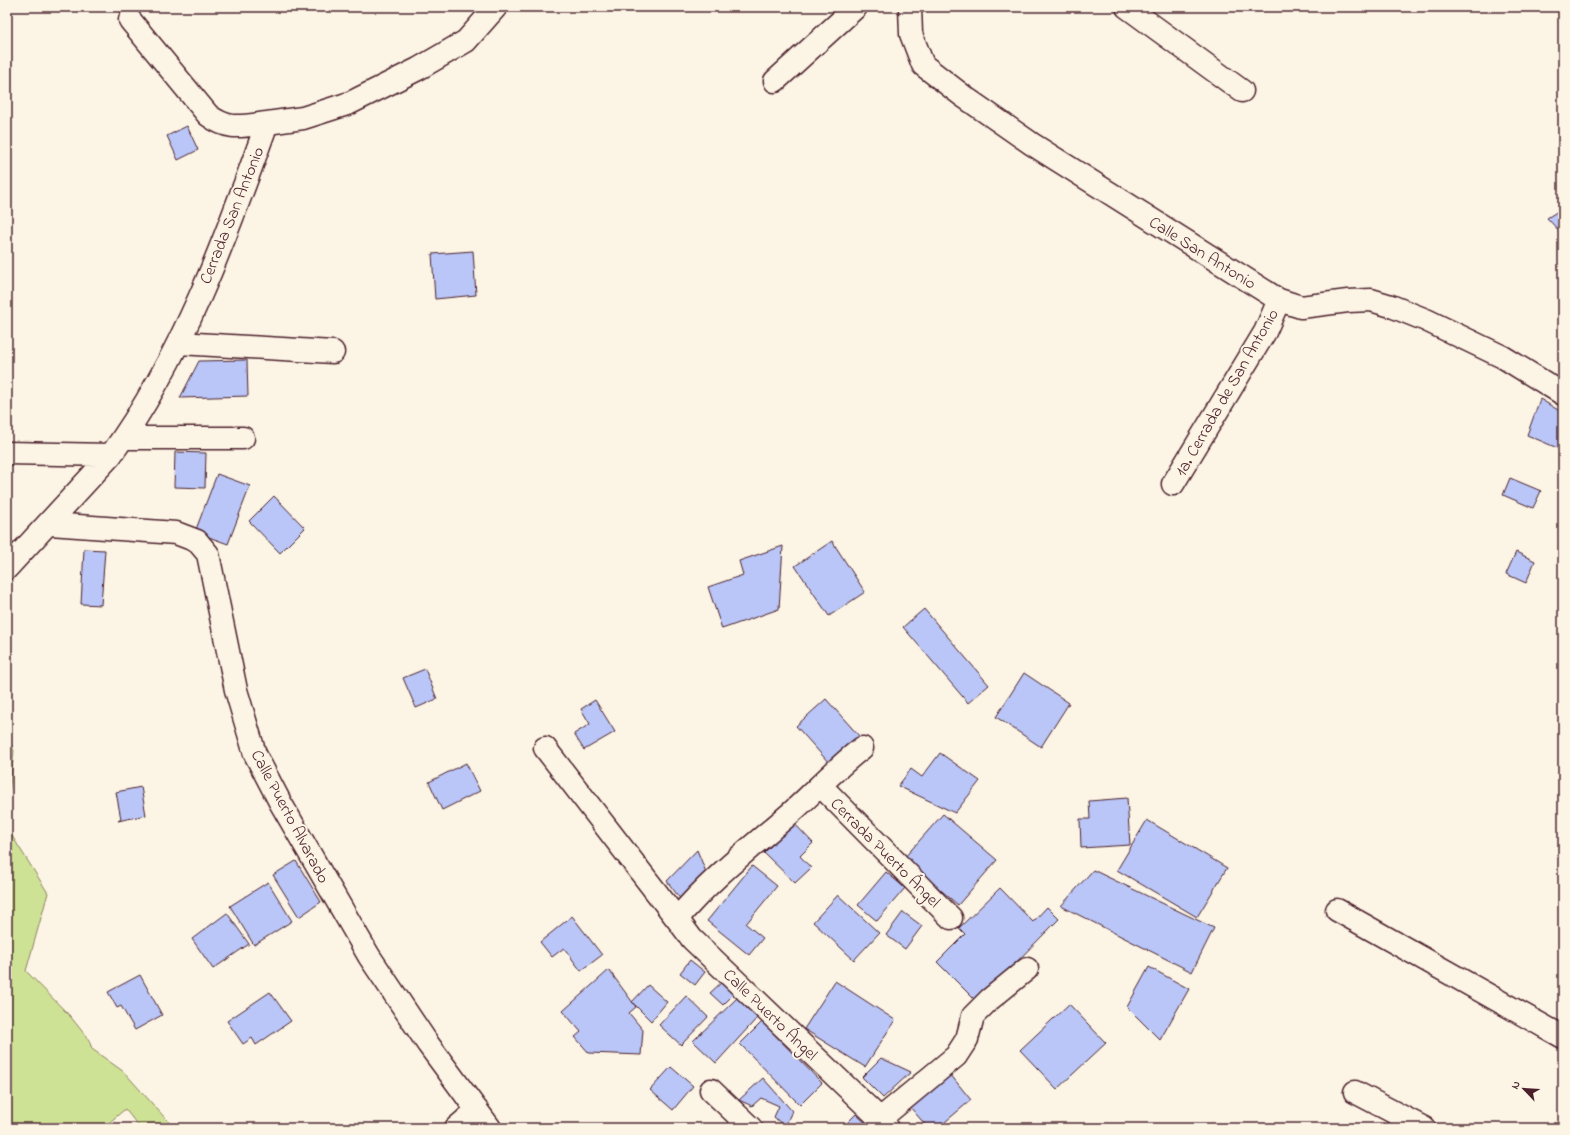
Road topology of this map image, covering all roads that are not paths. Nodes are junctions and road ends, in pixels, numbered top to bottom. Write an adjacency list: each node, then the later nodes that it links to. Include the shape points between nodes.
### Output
1 (496, 7): 8 (street, Cerrada San Antonio, via 466,41 412,72 350,103 303,118)
2 (856, 7): 6 (street)
3 (910, 7): 9 (street, Calle San Antonio, via 911,34 923,65 1032,144)
4 (1127, 7): 7 (street)
5 (130, 20): 8 (street, via 204,110 220,124 235,127)
6 (775, 81)
7 (1242, 91)
8 (267, 123): 10 (street, Cerrada San Antonio, via 241,197)
9 (1279, 300): 12 (street, Calle San Antonio, via 1301,307 1348,300 1371,300 1392,306 1503,357); 16 (street, 1a. Cerrada de San Antonio, via 1265,332)
10 (179, 343): 11 (street); 14 (street, Cerrada San Antonio)
11 (333, 352)
12 (1563, 394)
13 (243, 438): 14 (street)
14 (117, 446): 15 (street); 17 (street, Cerrada San Antonio)
15 (7, 453)
16 (1174, 484)
17 (50, 524): 18 (street, Cerrada San Antonio); 29 (street, Calle Puerto Alvarado, via 176,533 197,541 208,554 236,690 255,754 369,956 428,1044)
18 (7, 568)
19 (545, 748): 24 (street, Calle Puerto Ángel)
20 (862, 748): 21 (street, via 842,763)
21 (821, 786): 23 (street, Cerrada Puerto Ángel); 24 (street, via 695,897)
22 (1337, 910): 26 (street)
23 (951, 918)
24 (676, 919): 30 (street, Calle Puerto Ángel, via 692,939)
25 (1027, 969): 30 (street, via 973,1016 967,1038 956,1056)
26 (1563, 1037)
27 (711, 1090): 33 (street)
28 (1355, 1092): 34 (street)
29 (477, 1110): 31 (street); 32 (street, Calle Puerto Alvarado)
30 (884, 1123)
31 (456, 1128)
32 (490, 1128)
33 (751, 1128)
34 (1424, 1128)

